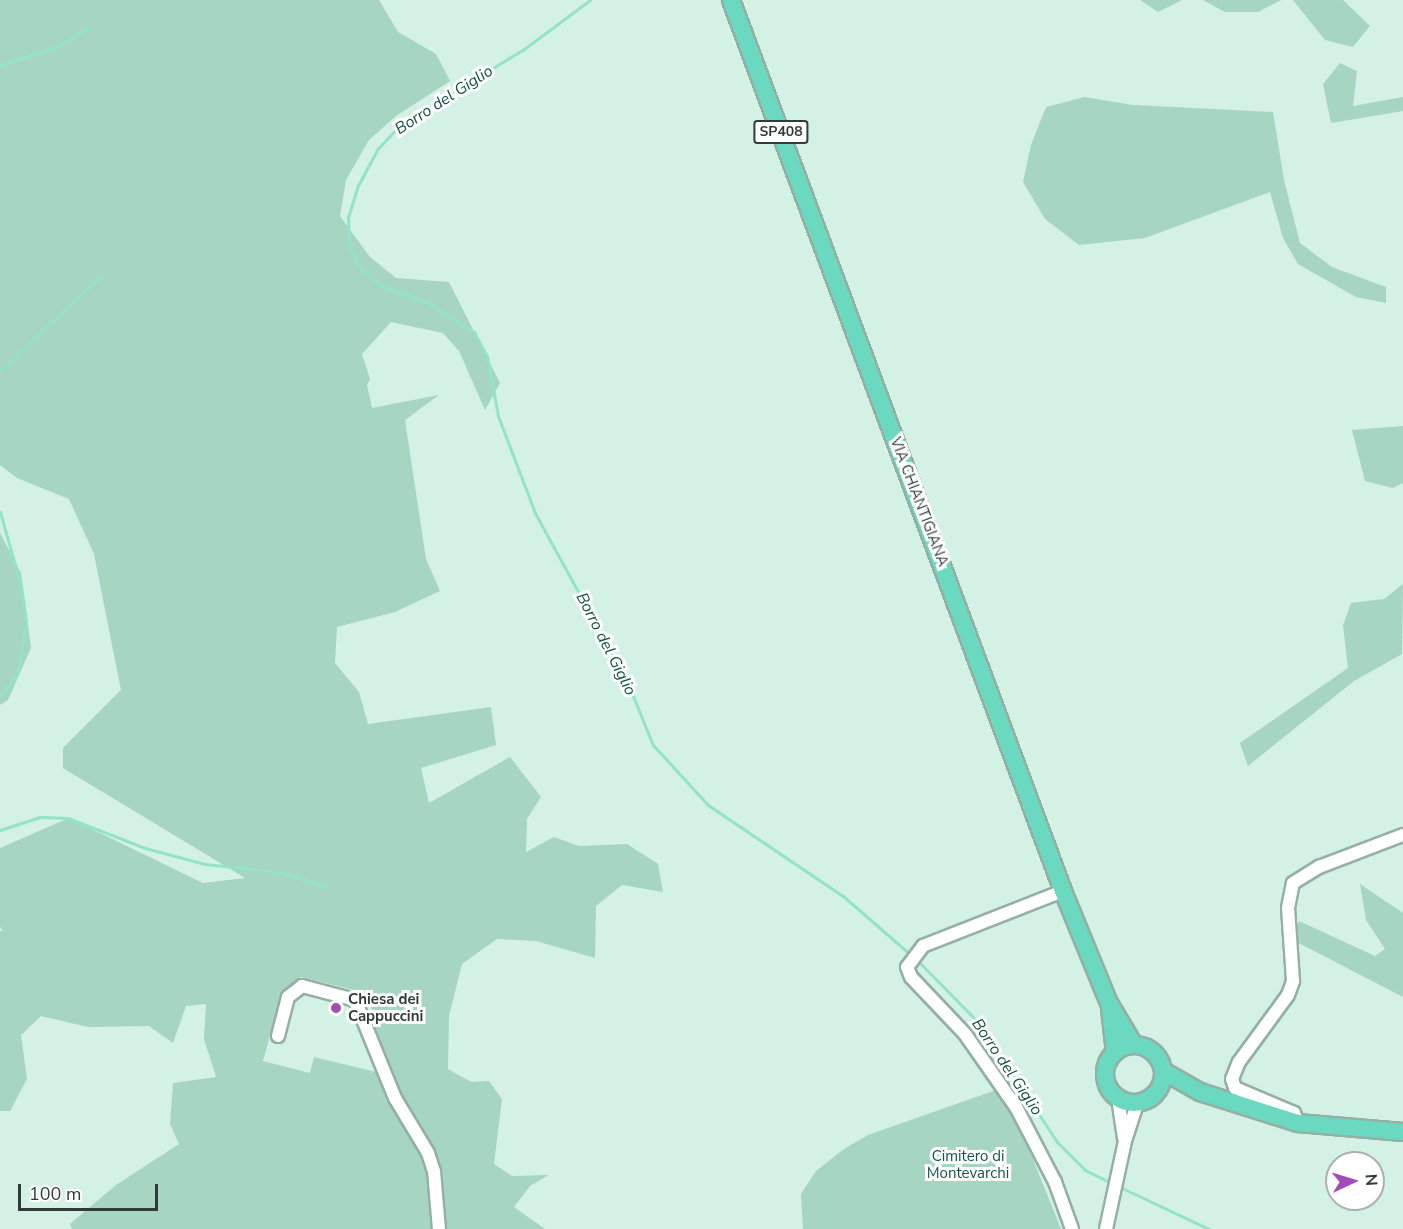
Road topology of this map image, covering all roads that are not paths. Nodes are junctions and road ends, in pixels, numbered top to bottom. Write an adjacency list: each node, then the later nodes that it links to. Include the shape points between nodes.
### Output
1 (731, 0): 3 (main road, VIA CHIANTIGIANA / SP408)
2 (1403, 835): 13 (street, via 1318,867 1293,883 1288,908 1293,981 1288,995 1239,1062 1232,1079 1235,1088 1294,1113)
3 (1063, 891): 4 (main road, VIA CHIANTIGIANA); 17 (street, via 923,946 909,964 911,977 965,1034 1016,1107 1055,1182)
4 (1109, 1003): 6 (main road, VIA CHIANTIGIANA); 7 (main road, VIA CHIANTIGIANA)
5 (278, 1036): 16 (street, via 288,997 302,986 355,1000 395,1098 428,1154 434,1171)
6 (1134, 1045): 7 (main road); 8 (main road, VIA CHIANTIGIANA, via 1156,1055)
7 (1115, 1052): 11 (main road, VIA CHIANTIGIANA, via 1105,1076)
8 (1163, 1071): 9 (main road); 10 (main road, VIA CHIANTIGIANA)
9 (1157, 1092): 10 (main road, VIA CHIANTIGIANA); 12 (main road, VIA CHIANTIGIANA)
10 (1200, 1092): 13 (main road, VIA CHIANTIGIANA)
11 (1118, 1098): 12 (main road); 15 (street)
12 (1137, 1103): 15 (street)
13 (1298, 1123): 14 (main road, VIA CHIANTIGIANA)
14 (1403, 1132)
15 (1125, 1141): 18 (street)
16 (439, 1229)
17 (1072, 1229)
18 (1106, 1229)

